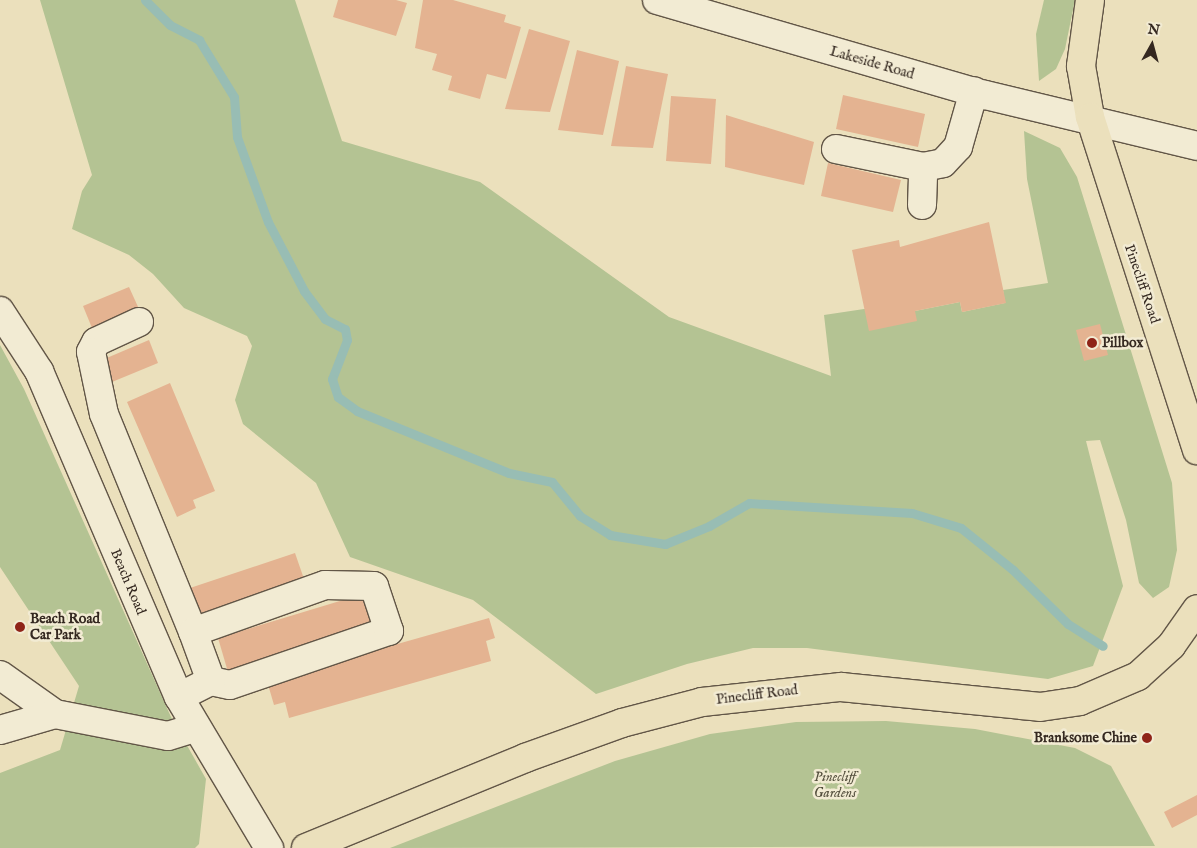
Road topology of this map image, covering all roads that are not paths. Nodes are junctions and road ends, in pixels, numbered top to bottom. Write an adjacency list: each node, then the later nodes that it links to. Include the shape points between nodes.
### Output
1 (657, 0): 3 (street, Lakeside Road)
2 (1090, 0): 4 (main road, Pinecliff Road, via 1081,66)
3 (974, 91): 4 (street, Lakeside Road); 7 (street, via 958,147 943,163)
4 (1090, 117): 5 (street, Lakeside Road); 11 (main road, Pinecliff Road)
5 (1197, 146)
6 (836, 149): 7 (street)
7 (923, 168): 8 (street)
8 (922, 205)
9 (0, 311): 16 (street, Beach Road, via 39,371)
10 (140, 322): 13 (street, via 96,342 91,352 104,414)
11 (1197, 450)
12 (1197, 609): 21 (main road, Pinecliff Road, via 1171,646 1138,676 1080,701 1040,707 841,687 702,702 622,723 525,758)
13 (193, 632): 15 (street); 15 (street, via 325,585 374,586 389,631 230,685)
14 (0, 675): 17 (street)
15 (211, 681): 16 (street)
16 (179, 697): 18 (street, Beach Road)
17 (55, 714): 18 (street, via 168,736); 19 (street)
18 (195, 728): 20 (street, Beach Road)
19 (0, 730)
20 (269, 848)
21 (306, 848)

